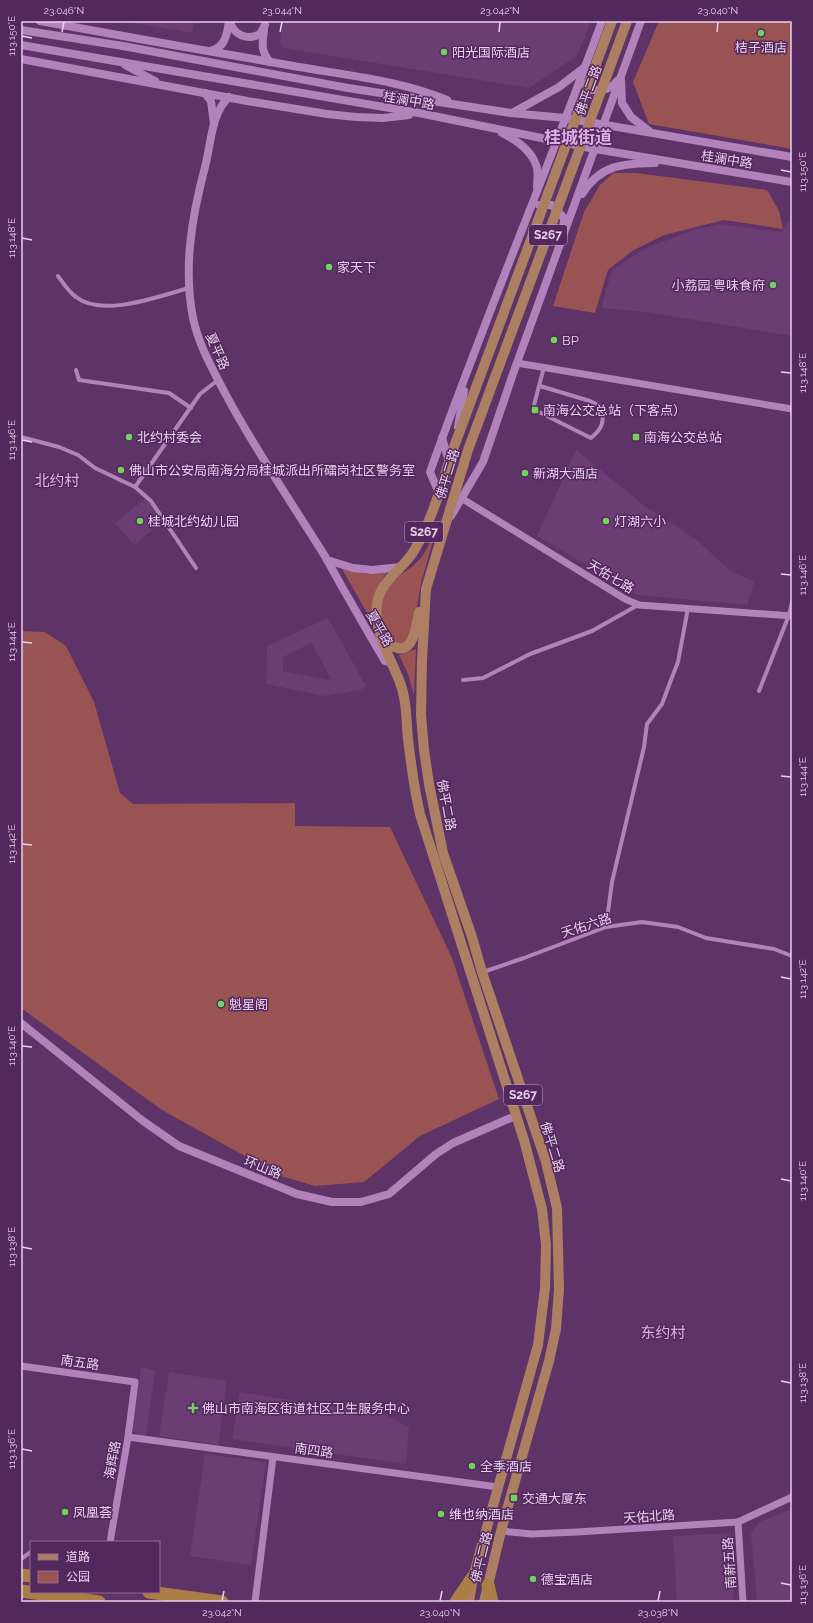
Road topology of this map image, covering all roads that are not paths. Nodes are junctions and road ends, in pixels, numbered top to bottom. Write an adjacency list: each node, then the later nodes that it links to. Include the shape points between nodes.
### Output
1 (40, 21): 10 (main road)
2 (230, 21): 7 (main road, via 238,34 252,37 260,34); 12 (main road, via 224,43 216,50)
3 (602, 21): 16 (main road)
4 (612, 21): 50 (main road, 佛平二路 / S267)
5 (627, 21): 55 (main road, 佛平二路 / S267, via 468,450)
6 (641, 21): 17 (main road)
7 (265, 23): 15 (main road, via 262,48)
8 (21, 30): 11 (main road, 桂澜中路)
9 (21, 45): 14 (main road, 桂澜中路)
10 (175, 45): 11 (main road); 12 (main road)
11 (123, 46): 21 (main road, 桂澜中路, via 348,88)
12 (208, 51): 15 (main road)
13 (21, 59): 18 (main road)
14 (119, 62): 18 (main road); 22 (main road, 桂澜中路)
15 (270, 62): 21 (main road, via 399,84)
16 (585, 66): 17 (main road, via 582,81 591,90 606,90 613,86); 23 (main road, via 559,87); 24 (main road)
17 (621, 75): 26 (main road); 28 (main road, via 622,103 631,117)
18 (162, 85): 19 (main road)
19 (205, 93): 20 (main road); 25 (main road, 夏平路, via 211,101)
20 (229, 97): 22 (main road, via 356,118 383,118); 25 (main road, 夏平路)
21 (459, 104): 23 (main road, 桂澜中路)
22 (419, 113): 27 (main road, 桂澜中路)
23 (511, 113): 24 (main road, 桂澜中路)
24 (565, 118): 26 (main road, 桂澜中路); 29 (main road)
25 (214, 125): 39 (main road, 夏平路, via 193,224 189,252)
26 (603, 125): 28 (main road, 桂澜中路); 30 (main road)
27 (492, 129): 29 (main road, 桂澜中路); 34 (main road, via 511,137 529,151 537,166)
28 (652, 132): 31 (main road, 桂澜中路)
29 (558, 141): 30 (main road, 桂澜中路); 34 (main road)
30 (595, 149): 32 (main road, 桂澜中路); 35 (main road)
31 (792, 157)
32 (670, 162): 33 (main road, 桂澜中路); 35 (main road, via 622,164 600,174 590,183)
33 (792, 182)
34 (537, 193): 36 (main road)
35 (574, 209): 37 (main road)
36 (525, 223): 37 (main road, via 539,205 552,205 564,218); 43 (main road)
37 (563, 238): 40 (main road)
38 (58, 276): 39 (street, via 75,297 87,304 107,306 127,305)
39 (189, 288): 44 (main road, 夏平路, via 200,345)
40 (517, 363): 41 (street); 54 (main road, via 483,462)
41 (544, 367): 45 (street); 47 (street)
42 (76, 370): 46 (street, via 79,380 170,393)
43 (466, 377): 49 (main road); 50 (main road)
44 (218, 380): 46 (street, via 200,394); 56 (main road, 夏平路, via 240,421)
45 (540, 386): 45 (street, via 535,410 592,438 600,431 604,417 602,407)
46 (191, 408): 52 (street)
47 (792, 409)
48 (21, 438): 52 (street, via 59,447 78,455 95,468)
49 (442, 438): 51 (main road); 53 (main road, via 430,472)
50 (455, 444): 51 (main road, 佛平二路 / S267)
51 (449, 461): 53 (main road, 佛平二路 / S267)
52 (135, 487): 58 (street, via 151,501)
53 (439, 493): 57 (main road, 佛平二路 / S267, via 414,551)
54 (461, 498): 55 (main road); 61 (street, 天佑七路, via 625,599)
55 (445, 525): 59 (main road, 佛平二路 / S267)
56 (327, 560): 57 (main road, via 353,568 372,570); 65 (main road, 夏平路, via 385,661)
57 (400, 566): 64 (main road, 佛平二路, via 386,581 378,599 376,618)
58 (196, 568)
59 (426, 589): 64 (main road, via 421,598 412,642 402,649 391,646); 70 (main road, 佛平二路 / S267, via 421,715 424,750 443,853)
60 (792, 602): 63 (street)
61 (639, 605): 62 (street, 天佑七路); 66 (street, via 592,631 530,654 483,678)
62 (688, 608): 63 (street, 天佑七路); 68 (street, via 678,662 662,704 647,724 644,747 615,866)
63 (790, 616): 67 (street)
64 (382, 638): 65 (main road, 佛平二路)
65 (392, 663): 72 (main road, 佛平二路, via 406,701 414,786 420,814)
66 (463, 680)
67 (759, 691)
68 (606, 927): 69 (street, 天佑六路, via 642,922 678,927 706,938 774,949); 70 (street, 天佑六路)
69 (792, 956)
70 (482, 972): 80 (main road, 佛平二路 / S267, via 546,1162 557,1208 559,1289 556,1329)
71 (21, 1023): 72 (main road, 环山路, via 143,1121 179,1146 297,1194 332,1202 361,1202 389,1194 452,1143)
72 (515, 1116): 77 (main road, 佛平二路, via 524,1140 542,1210 546,1245 545,1288 538,1345)
73 (21, 1366): 74 (street, 南五路)
74 (134, 1382): 75 (street, 海辉路)
75 (128, 1437): 76 (street, 南四路); 81 (street, 海辉路)
76 (273, 1457): 77 (street, 南四路); 90 (street)
77 (498, 1487): 84 (main road, 佛平二路)
78 (792, 1497): 79 (street, 天佑北路)
79 (738, 1522): 80 (street, 天佑北路, via 532,1534); 95 (street, 南新五路)
80 (501, 1531): 85 (main road, 佛平二路 / S267)
81 (110, 1541)
82 (30, 1553): 83 (street)
83 (21, 1558)
84 (473, 1576): 91 (highway); 92 (main road, 佛平二路)
85 (488, 1585): 93 (main road, 佛平二路 / S267); 94 (highway)
86 (35, 1593): 88 (highway)
87 (156, 1593): 89 (highway)
88 (99, 1602)
89 (222, 1602)
90 (255, 1602)
91 (456, 1602)
92 (469, 1602)
93 (484, 1602)
94 (492, 1602)
95 (743, 1602)

